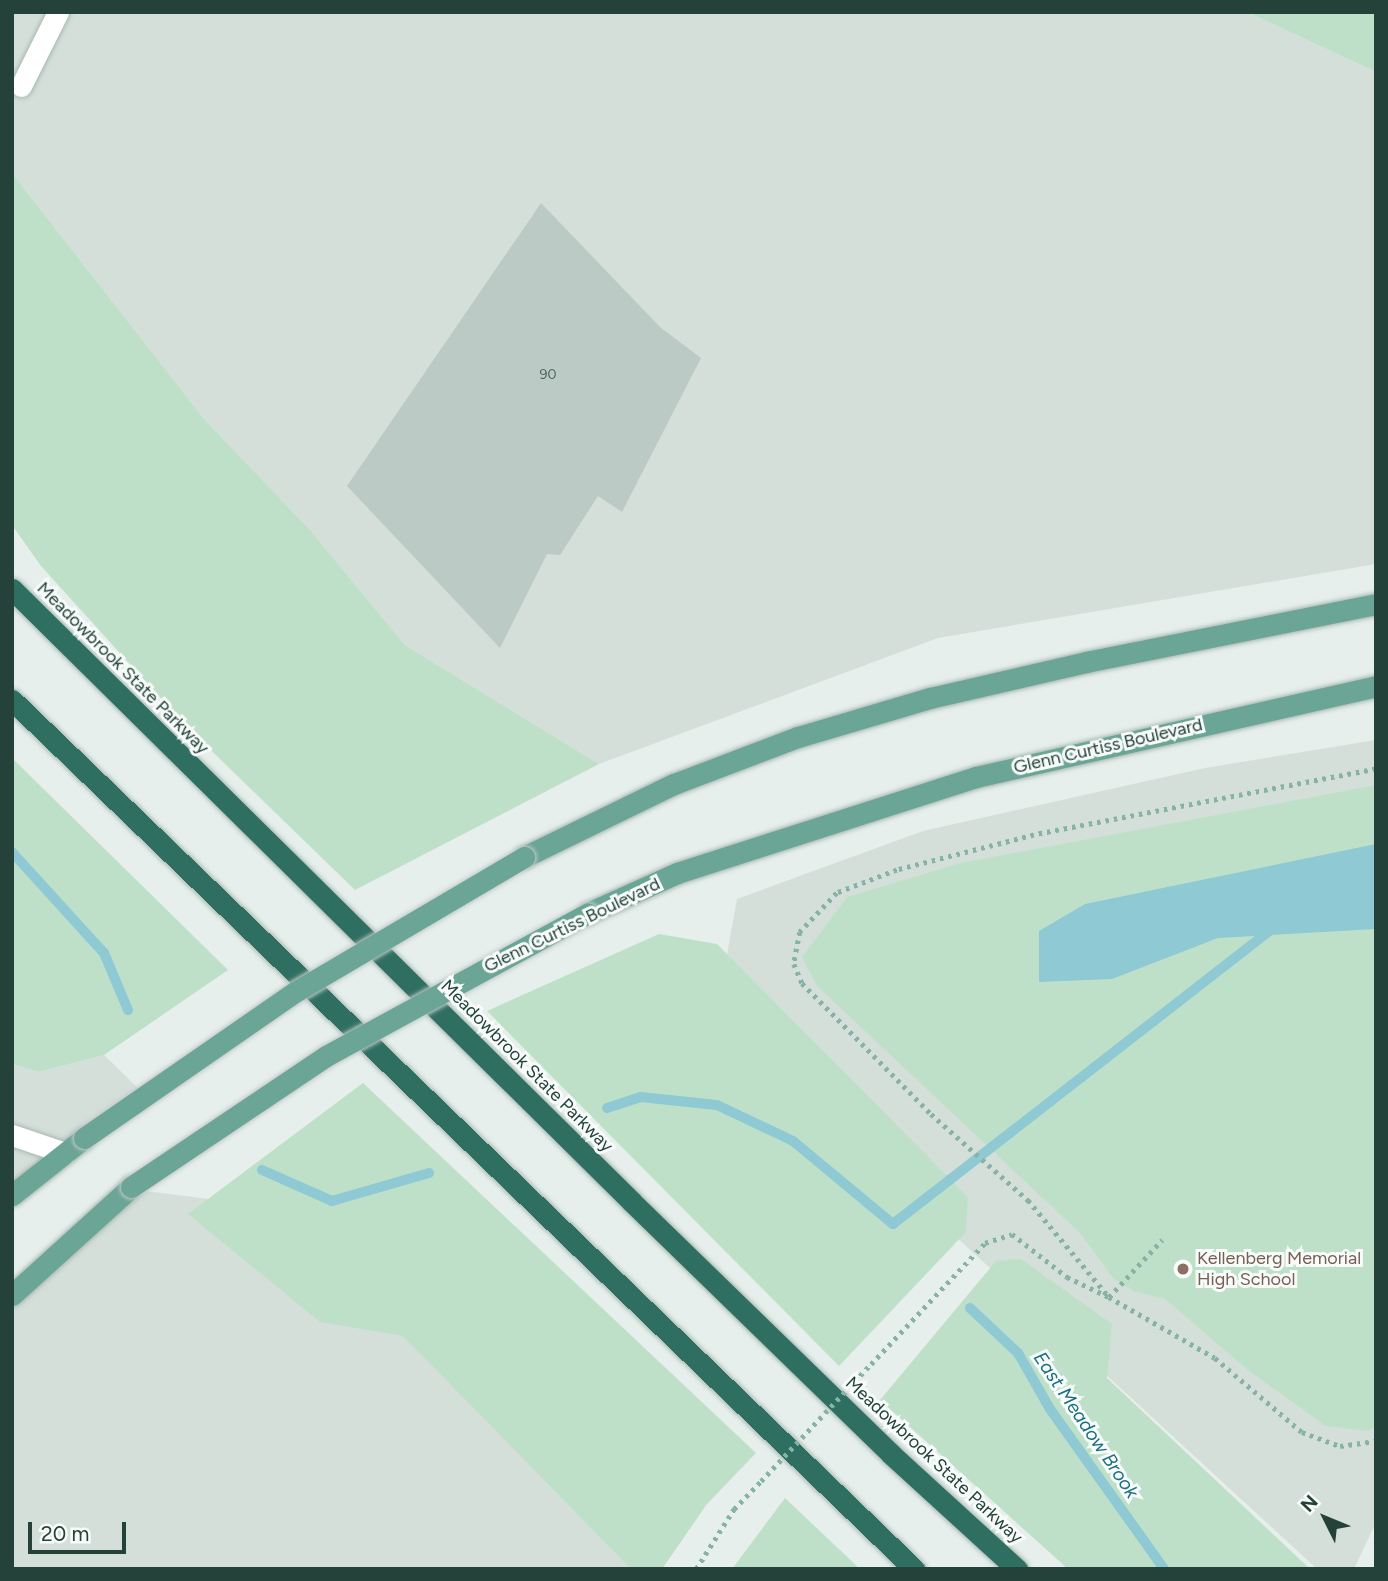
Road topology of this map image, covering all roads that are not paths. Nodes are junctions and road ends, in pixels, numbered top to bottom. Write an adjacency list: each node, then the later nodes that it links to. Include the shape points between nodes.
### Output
1 (58, 12): 2 (lane)
2 (21, 86)
3 (12, 579): 4 (highway, Meadowbrook State Parkway)
4 (17, 594): 13 (highway, Meadowbrook State Parkway, via 632,1202)
5 (1376, 604): 9 (main road, bridge, via 930,698 797,737 674,784 524,857 295,992)
6 (1376, 686): 11 (main road, Glenn Curtiss Boulevard, bridge, via 976,777 677,873 587,913 326,1056 131,1188)
7 (12, 699): 12 (highway)
8 (12, 1135): 9 (lane)
9 (65, 1153): 10 (main road)
10 (12, 1195)
11 (12, 1295)
12 (914, 1569)
13 (1017, 1569)

